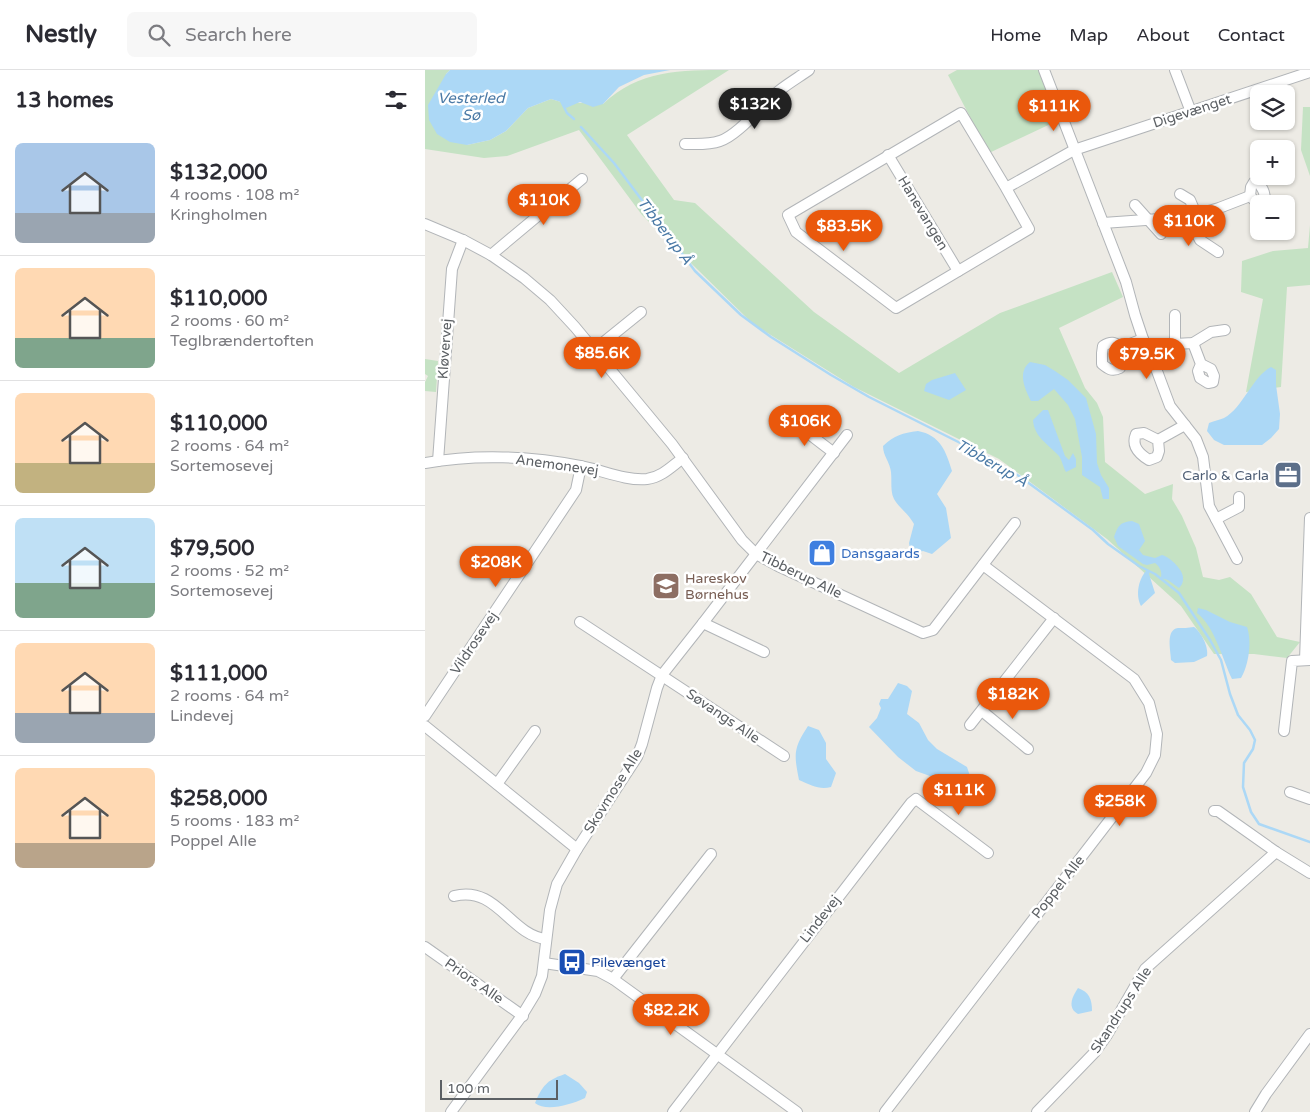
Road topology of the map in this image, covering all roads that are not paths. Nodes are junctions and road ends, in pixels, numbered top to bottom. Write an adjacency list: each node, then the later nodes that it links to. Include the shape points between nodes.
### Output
1 (809, 70): 6 (street, via 780,90 738,130 722,140)
2 (1044, 70): 7 (street)
3 (1175, 70): 5 (street)
4 (1310, 72): 5 (street, Digevænget)
5 (1191, 112): 7 (street, Digevænget)
6 (685, 144)
7 (1075, 150): 10 (street); 17 (street)
8 (888, 155): 10 (street, via 961,113); 23 (street, Hanevangen); 23 (street, via 788,215 796,232 896,308)
9 (582, 179): 22 (street)
10 (1006, 188): 23 (street, via 1029,229)
11 (1180, 194): 15 (street, via 1190,200)
12 (1264, 195): 13 (street, via 1258,182 1254,182)
13 (1249, 196): 15 (street)
14 (1135, 205): 16 (street)
15 (1192, 216): 16 (street); 21 (street, via 1199,240)
16 (1147, 219): 17 (street); 19 (street)
17 (1103, 223): 27 (street, via 1127,282)
18 (425, 224): 20 (street, Tibberup Alle)
19 (1161, 234)
20 (463, 240): 22 (street, Tibberup Alle); 40 (street, Kløvervej, via 452,269)
21 (1218, 252)
22 (491, 255): 31 (street, Tibberup Alle, via 550,300)
23 (958, 271)
24 (641, 312): 31 (street)
25 (1175, 315): 29 (street)
26 (1225, 330): 28 (street, via 1211,332)
27 (1143, 339): 30 (street); 32 (street)
28 (1193, 343): 29 (street); 33 (street)
29 (1175, 344): 32 (street)
30 (1122, 347)
31 (594, 350): 39 (street, Tibberup Alle)
32 (1151, 355): 35 (street, via 1170,406)
33 (1201, 364)
34 (791, 420): 38 (street)
35 (1185, 425): 37 (street); 45 (street, via 1196,439 1203,457 1209,506)
36 (847, 435): 38 (street, Skovmose Alle)
37 (1158, 440)
38 (834, 453): 47 (street, Skovmose Alle)
39 (683, 458): 42 (street, Anemonevej, via 660,476 648,479 632,479); 47 (street, Tibberup Alle, via 742,540)
40 (438, 461): 41 (street, Anemonevej); 42 (street, Anemonevej, via 505,458)
41 (425, 463)
42 (581, 466): 57 (street, Vildrosevej, via 576,490)
43 (1239, 498): 45 (street, via 1239,507)
44 (1310, 518): 54 (street)
45 (1215, 519): 48 (street)
46 (1015, 522): 49 (street, Tibberup Alle)
47 (757, 554): 49 (street, Tibberup Alle, via 923,633 933,630); 52 (street, Skovmose Alle)
48 (1237, 559)
49 (983, 565): 50 (street, Poppel Alle)
50 (1054, 618): 56 (street); 84 (street, Poppel Alle, via 1134,679 1149,702 1154,718 1157,734 1155,755 1146,773)
51 (580, 622): 55 (street, Søvangs Alle)
52 (703, 623): 53 (street); 55 (street, Skovmose Alle)
53 (764, 652)
54 (1308, 660): 61 (street, via 1292,661)
55 (662, 675): 63 (street, Søvangs Alle); 68 (street, Skovmose Alle, via 637,757)
56 (981, 711): 59 (street); 62 (street)
57 (425, 716)
58 (425, 726): 64 (street)
59 (970, 726)
60 (535, 731): 64 (street)
61 (1284, 731)
62 (1028, 749)
63 (784, 756)
64 (497, 784): 68 (street)
65 (1290, 792): 66 (street)
66 (1310, 799)
67 (1214, 811): 69 (street)
68 (577, 849): 74 (street, Skovmose Alle, via 557,884)
69 (1276, 852): 72 (street); 85 (street, Skandrups Alle, via 1145,969 1095,1052)
70 (988, 853): 80 (street, Lindevej, via 916,799)
71 (711, 854): 77 (street)
72 (1310, 873)
73 (454, 896): 74 (street, via 471,895 489,900 532,936)
74 (546, 939): 76 (street, Skovmose Alle)
75 (425, 947): 78 (street, Priors Alle)
76 (544, 963): 77 (street, via 598,971); 78 (street, Skovmose Alle, via 535,994)
77 (613, 980): 80 (street)
78 (523, 1016): 81 (street, Skovmose Alle)
79 (1310, 1034): 86 (street)
80 (717, 1054): 82 (street, Lindevej); 83 (street)
81 (451, 1112)
82 (673, 1112)
83 (797, 1112)
84 (885, 1112)
85 (1037, 1112)
86 (1255, 1112)

